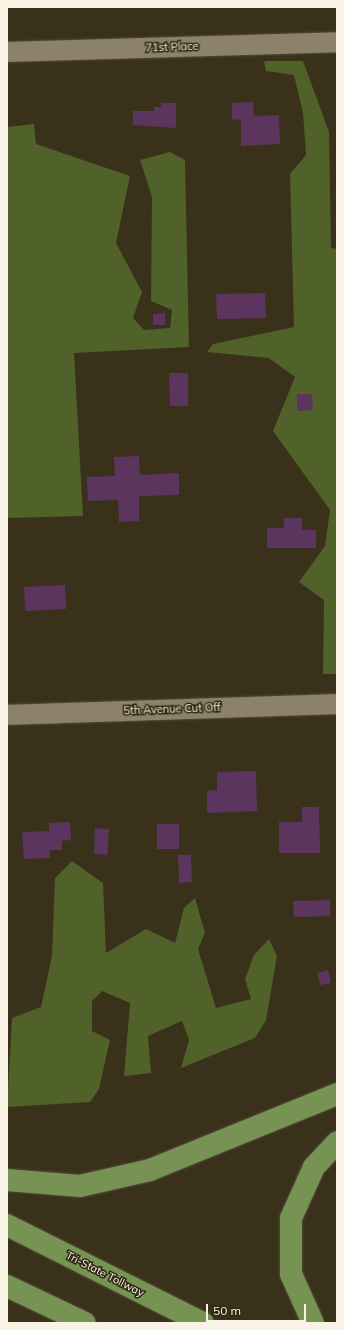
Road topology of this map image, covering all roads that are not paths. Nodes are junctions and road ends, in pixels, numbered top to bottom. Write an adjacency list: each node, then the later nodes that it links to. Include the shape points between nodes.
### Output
1 (337, 42): 2 (street, 71st Place)
2 (7, 52)
3 (337, 704): 4 (street, 5th Avenue Cut Off)
4 (7, 715)
5 (337, 1094): 7 (highway, via 150,1170 80,1186)
6 (337, 1142): 12 (highway, via 314,1167 291,1218 291,1274)
7 (7, 1180)
8 (7, 1225): 11 (highway, Tri-State Tollway)
9 (7, 1286): 10 (highway)
10 (85, 1323)
11 (202, 1323)
12 (314, 1323)

